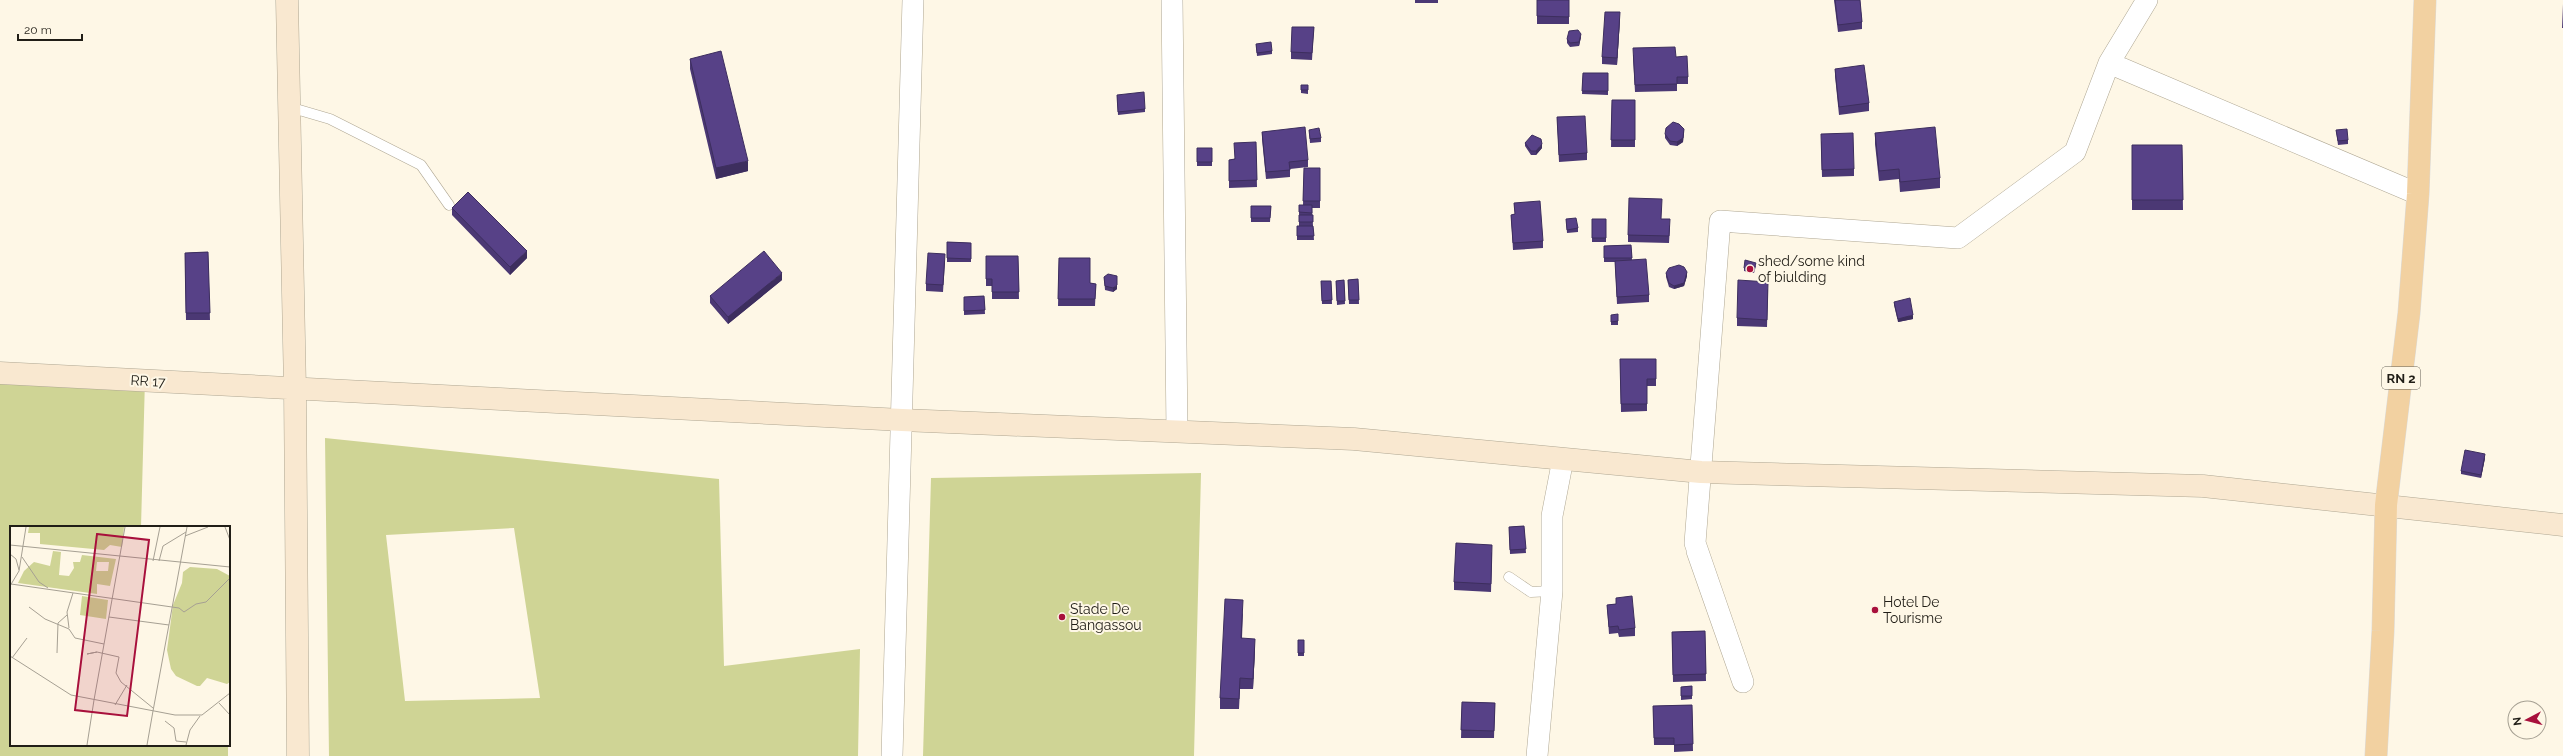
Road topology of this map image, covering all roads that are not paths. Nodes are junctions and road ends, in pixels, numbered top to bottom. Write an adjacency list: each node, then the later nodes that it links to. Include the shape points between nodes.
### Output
1 (287, 0): 7 (main road)
2 (913, 0): 12 (street)
3 (1172, 0): 13 (street)
4 (2147, 0): 6 (street)
5 (2425, 0): 8 (main road, RN 2)
6 (2109, 63): 8 (street); 15 (street, via 2075,152 1958,238 1720,220)
7 (289, 107): 9 (lane, via 330,119 421,165); 11 (main road)
8 (2418, 194): 16 (main road, RN 2, via 2409,313)
9 (449, 205)
10 (0, 373): 11 (main road, RR 17 / RR 17)
11 (295, 389): 12 (main road, RR 17); 21 (main road)
12 (902, 420): 13 (main road, RR 17); 22 (street)
13 (1177, 431): 14 (main road, RR 17, via 1354,439)
14 (1563, 459): 15 (main road, RR 17); 20 (street, via 1552,516)
15 (1701, 472): 16 (main road, RR 17, via 2202,486); 18 (street, via 1695,543 1738,667)
16 (2386, 505): 17 (main road); 24 (main road, RN 2, via 2383,631)
17 (2563, 525)
18 (1697, 551)
19 (1509, 577): 20 (lane, via 1531,592)
20 (1552, 591): 23 (street)
21 (298, 756)
22 (892, 756)
23 (1537, 756)
24 (2376, 756)

